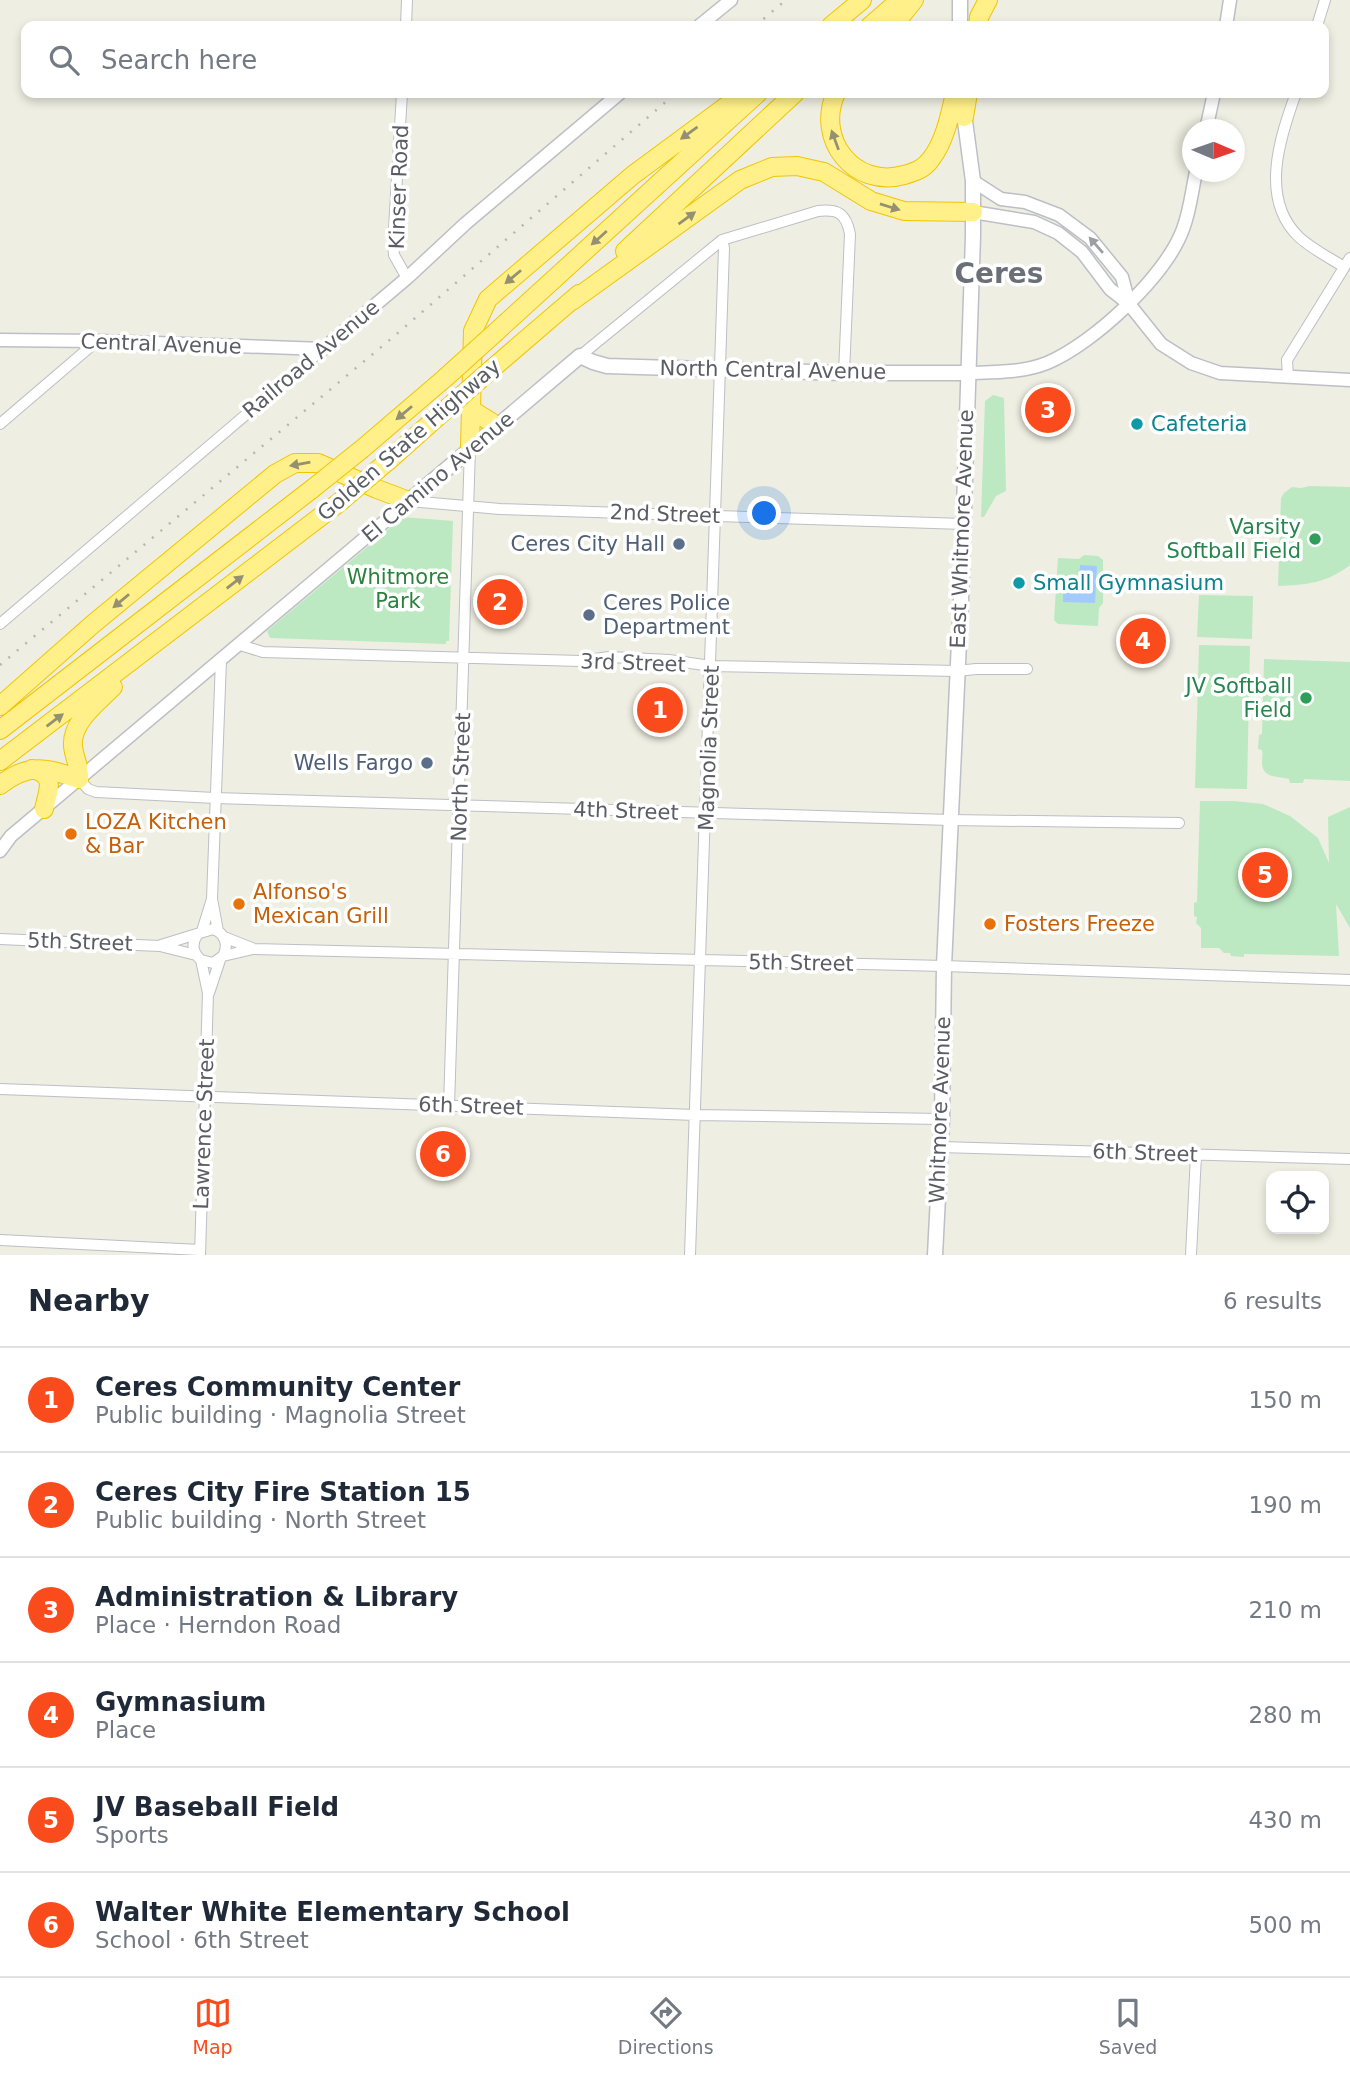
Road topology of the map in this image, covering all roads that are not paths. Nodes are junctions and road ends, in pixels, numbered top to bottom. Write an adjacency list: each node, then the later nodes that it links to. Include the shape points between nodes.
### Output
1 (407, 0): 10 (street)
2 (731, 0): 11 (street)
3 (862, 0): 12 (highway)
4 (900, 0): 13 (highway)
5 (914, 0): 14 (highway)
6 (960, 0): 15 (main road)
7 (988, 0): 16 (highway)
8 (1230, 0): 17 (street)
9 (1325, 0): 18 (street)
10 (406, 21)
11 (705, 21)
12 (837, 21)
13 (876, 21)
14 (897, 21)
15 (960, 21)
16 (979, 21)
17 (1227, 21)
18 (1319, 21)
19 (402, 98): 37 (street, Kinser Road, via 393,245)
20 (615, 98): 37 (street, Railroad Avenue)
21 (737, 98): 51 (highway, one-way to 51, via 633,175 488,299 473,331)
22 (753, 98): 68 (highway, Golden State Highway, one-way to 68, bridge, via 362,449)
23 (790, 98): 40 (highway, Golden State Highway)
24 (835, 98): 25 (highway, one-way to 24, via 933,158 914,173 891,179 862,173 840,153 831,132)
25 (954, 98)
26 (962, 98): 30 (main road, East Whitmore Avenue)
27 (967, 98): 30 (highway)
28 (1213, 98): 31 (street)
29 (1294, 98): 36 (street, via 1280,139 1279,206 1297,236)
30 (964, 117): 32 (main road, East Whitmore Avenue)
31 (1208, 119)
32 (973, 181): 34 (main road, East Whitmore Avenue); 41 (street, one-way to 32, via 1122,277 1090,238 1059,215 1002,199)
33 (1194, 182): 41 (street, via 1183,230 1162,268)
34 (973, 212): 40 (highway, one-way to 34, via 740,180 772,167 824,172 871,201 904,211); 41 (street, via 1034,222 1058,233 1082,252 1110,289); 48 (main road, East Whitmore Avenue)
35 (722, 240): 45 (street, El Camino Avenue); 46 (street, Magnolia Street); 47 (street, El Camino Avenue, via 818,211 840,213 850,234)
36 (1347, 263): 38 (street)
37 (407, 278): 44 (street, Railroad Avenue)
38 (1337, 281): 39 (street); 49 (street, via 1287,360)
39 (1350, 281)
40 (572, 300): 59 (highway, Golden State Highway, one-way to 40, bridge, via 341,501)
41 (1129, 304): 48 (street, via 1094,335 1046,363); 49 (street, via 1161,344 1191,363 1220,373)
42 (0, 340): 43 (street, Central Avenue)
43 (97, 341): 44 (street, Central Avenue); 52 (street)
44 (323, 349): 60 (street, Railroad Avenue)
45 (580, 356): 46 (main road, North Central Avenue, via 607,366); 53 (main road, El Camino Avenue)
46 (720, 369): 47 (main road, North Central Avenue); 57 (street, Magnolia Street)
47 (844, 373): 48 (main road, North Central Avenue)
48 (967, 373): 58 (main road, East Whitmore Avenue)
49 (1288, 377): 50 (street)
50 (1350, 380)
51 (470, 410): 53 (highway); 54 (highway)
52 (0, 424)
53 (496, 429): 54 (main road, El Camino Avenue)
54 (470, 449): 55 (main road, El Camino Avenue); 56 (street, North Street)
55 (410, 501): 56 (street, 2nd Street); 61 (street, El Camino Avenue); 67 (highway, one-way to 67, via 318,463 295,463 275,474)
56 (469, 507): 57 (street, 2nd Street); 62 (street, North Street)
57 (716, 516): 58 (street, 2nd Street); 64 (street, Magnolia Street)
58 (964, 524): 66 (main road, East Whitmore Avenue)
59 (184, 622): 69 (highway, Golden State Highway, one-way to 59); 71 (highway, via 81,721 72,743)
60 (0, 624)
61 (240, 645): 62 (street, 3rd Street, via 263,652); 63 (street, El Camino Avenue)
62 (465, 659): 64 (street, 3rd Street, via 581,661 609,657); 74 (street, North Street)
63 (221, 660): 71 (street, El Camino Avenue); 73 (street)
64 (712, 666): 66 (street, 3rd Street); 76 (street, Magnolia Street)
65 (1027, 669): 66 (street, 3rd Street)
66 (957, 671): 77 (main road, East Whitmore Avenue)
67 (0, 706)
68 (0, 730)
69 (0, 761)
70 (32, 769): 71 (highway, via 51,769); 72 (highway); 75 (highway, via 46,774 49,781)
71 (79, 779): 73 (street, 4th Street, via 96,792); 75 (street, El Camino Avenue)
72 (0, 785)
73 (215, 798): 74 (street, 4th Street); 80 (street)
74 (460, 806): 76 (street, 4th Street); 86 (street, North Street)
75 (44, 809): 79 (street, El Camino Avenue)
76 (706, 813): 77 (street, 4th Street); 89 (street, Magnolia Street)
77 (950, 820): 78 (street, 4th Street); 90 (main road, East Whitmore Avenue)
78 (1179, 823)
79 (0, 851)
80 (212, 899): 81 (street); 82 (street)
81 (200, 933): 82 (street, via 209,929); 84 (street, 5th Street); 87 (street, via 193,947)
82 (221, 934): 85 (street, 5th Street); 88 (street, via 227,943)
83 (0, 939): 84 (street, 5th Street)
84 (160, 946): 87 (street, 5th Street)
85 (253, 948): 86 (street, 5th Street); 88 (street, 5th Street)
86 (454, 954): 89 (street, 5th Street); 95 (street, North Street)
87 (198, 958): 88 (street, via 213,963); 92 (street, Lawrence Street)
88 (221, 958): 92 (street, Lawrence Street)
89 (699, 961): 90 (street, 5th Street); 96 (street, Magnolia Street)
90 (944, 966): 91 (street, 5th Street); 97 (main road, Whitmore Avenue)
91 (1350, 980)
92 (208, 993): 94 (street, Lawrence Street)
93 (0, 1089): 94 (street, 6th Street)
94 (205, 1097): 95 (street, 6th Street); 102 (street, Lawrence Street)
95 (449, 1105): 96 (street, 6th Street)
96 (695, 1115): 97 (street, 6th Street); 103 (street, Magnolia Street)
97 (942, 1119): 98 (main road, Whitmore Avenue)
98 (940, 1147): 99 (street, 6th Street); 104 (main road, Whitmore Avenue)
99 (1196, 1154): 100 (street, 6th Street); 105 (street)
100 (1350, 1159)
101 (0, 1240): 102 (street)
102 (200, 1252)
103 (690, 1255)
104 (935, 1255)
105 (1191, 1255)

